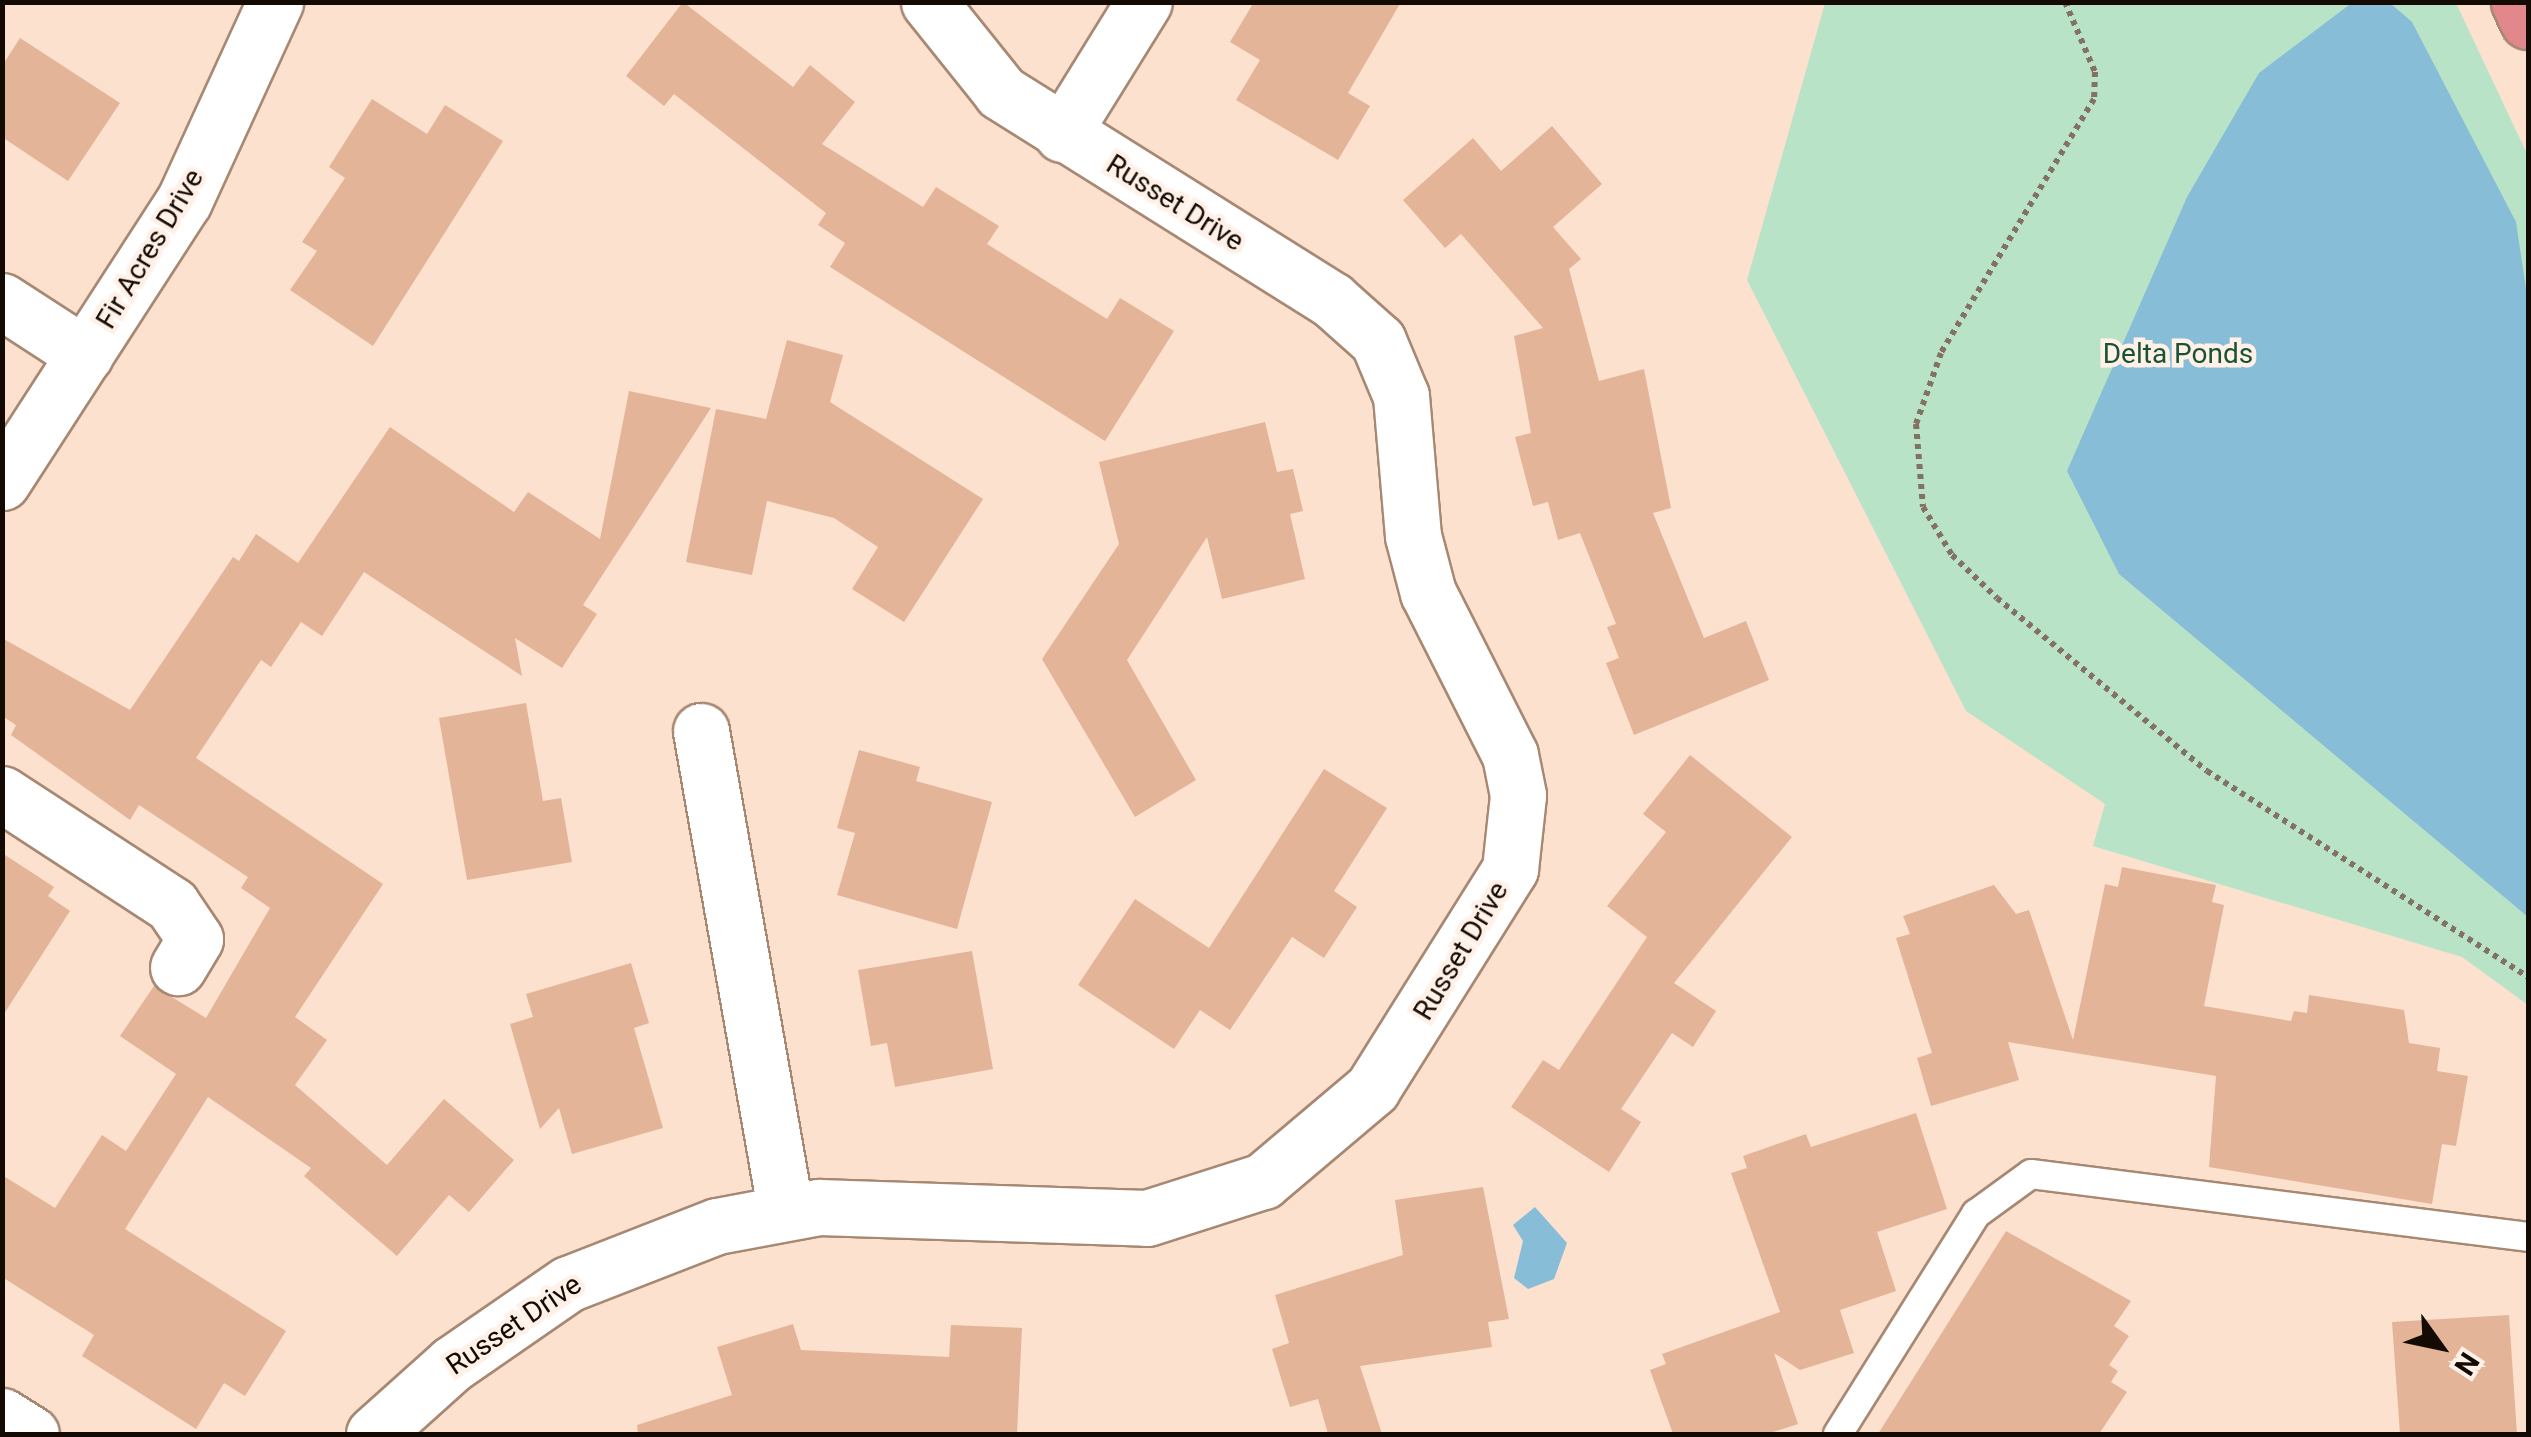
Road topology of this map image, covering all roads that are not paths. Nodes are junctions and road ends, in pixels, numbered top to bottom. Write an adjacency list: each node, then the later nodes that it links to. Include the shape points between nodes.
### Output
1 (275, 2): 8 (street, Fir Acres Drive, via 184,201)
2 (929, 2): 6 (street, Russet Drive, via 980,74)
3 (1144, 2): 6 (street)
4 (2519, 2): 5 (highway)
5 (2528, 21)
6 (1062, 134): 13 (street, Russet Drive, via 1332,300 1394,368 1417,561 1510,755 1518,795 1510,869 1372,1088 1263,1181 1183,1212 1132,1219 934,1206)
7 (2, 300): 8 (street)
8 (85, 355): 9 (street, Fir Acres Drive)
9 (2, 482)
10 (701, 731): 13 (street)
11 (2, 794): 12 (street, via 172,905 195,940)
12 (178, 967)
13 (786, 1212): 17 (street, Russet Drive, via 671,1241 568,1284 494,1331)
14 (2528, 1237): 18 (lane, via 2031,1174 1976,1214)
15 (2, 1416): 16 (street)
16 (31, 1434)
17 (374, 1434)
18 (1838, 1434)

